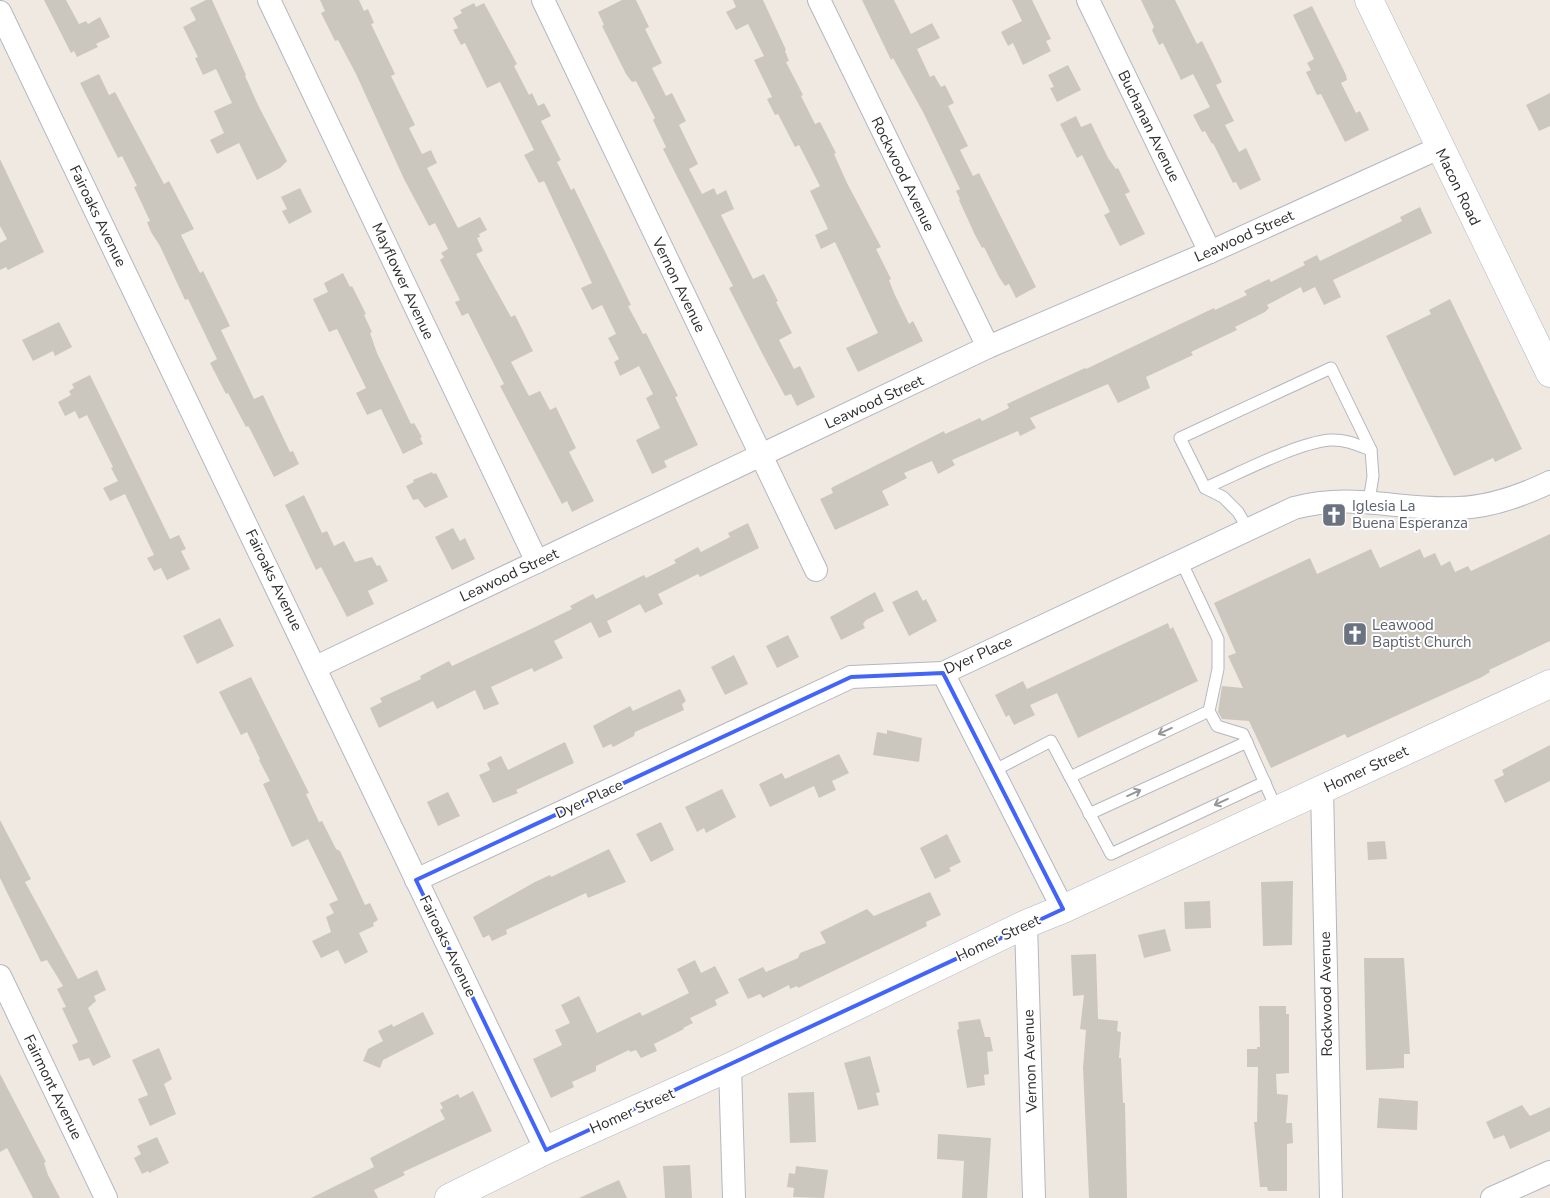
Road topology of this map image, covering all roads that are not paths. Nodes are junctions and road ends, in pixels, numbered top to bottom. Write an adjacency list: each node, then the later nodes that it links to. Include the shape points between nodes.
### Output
1 (269, 0): 18 (street, Mayflower Avenue)
2 (543, 0): 12 (street, Vernon Avenue)
3 (819, 0): 9 (street, Rockwood Avenue)
4 (1088, 0): 8 (street, Buchanan Avenue)
5 (1369, 0): 7 (street, Macon Road)
6 (0, 12): 20 (street, Fairoaks Avenue)
7 (1439, 148): 8 (street, Leawood Street); 10 (street, Macon Road)
8 (1210, 252): 9 (street, Leawood Street)
9 (988, 348): 12 (street, Leawood Street)
10 (1547, 358)
11 (1371, 450): 14 (lane, via 1351,442 1330,440 1301,448); 14 (lane, via 1332,368 1180,438); 15 (lane, via 1373,476)
12 (761, 456): 18 (street, Leawood Street); 19 (street, Vernon Avenue)
13 (1550, 482): 15 (street, Dyer Place, via 1506,500 1475,507 1431,508)
14 (1204, 488): 16 (lane, via 1223,497 1238,512)
15 (1369, 501): 16 (street, Dyer Place, via 1313,503)
16 (1248, 529): 17 (street, Dyer Place)
17 (1181, 561): 21 (street, Dyer Place); 23 (lane, via 1218,639 1218,669)
18 (537, 562): 20 (street, Leawood Street)
19 (816, 570)
20 (316, 667): 31 (street, Fairoaks Avenue)
21 (943, 673): 25 (street); 31 (street, Dyer Place, via 851,677)
22 (1550, 684): 28 (street, Homer Street)
23 (1209, 710): 24 (lane, via 1217,726 1243,734); 26 (lane, one-way to 26)
24 (1247, 742): 27 (lane); 30 (lane, one-way to 24)
25 (993, 771): 26 (lane, via 1051,741); 32 (street)
26 (1070, 777): 30 (lane)
27 (1265, 782): 29 (lane); 30 (lane, one-way to 30, via 1110,854)
28 (1322, 789): 29 (street, Homer Street); 42 (street, Rockwood Avenue)
29 (1277, 810): 32 (street, Homer Street)
30 (1089, 814)
31 (416, 880): 36 (street, Fairoaks Avenue)
32 (1063, 909): 33 (street, Homer Street)
33 (1026, 924): 35 (street, Homer Street); 41 (street, Vernon Avenue)
34 (0, 976): 38 (street, Fairmont Avenue)
35 (730, 1068): 36 (street, Homer Street); 40 (street)
36 (546, 1150): 39 (street, Homer Street)
37 (1550, 1172): 43 (street)
38 (106, 1198)
39 (449, 1198)
40 (734, 1198)
41 (1034, 1198)
42 (1331, 1198)
43 (1492, 1198)

